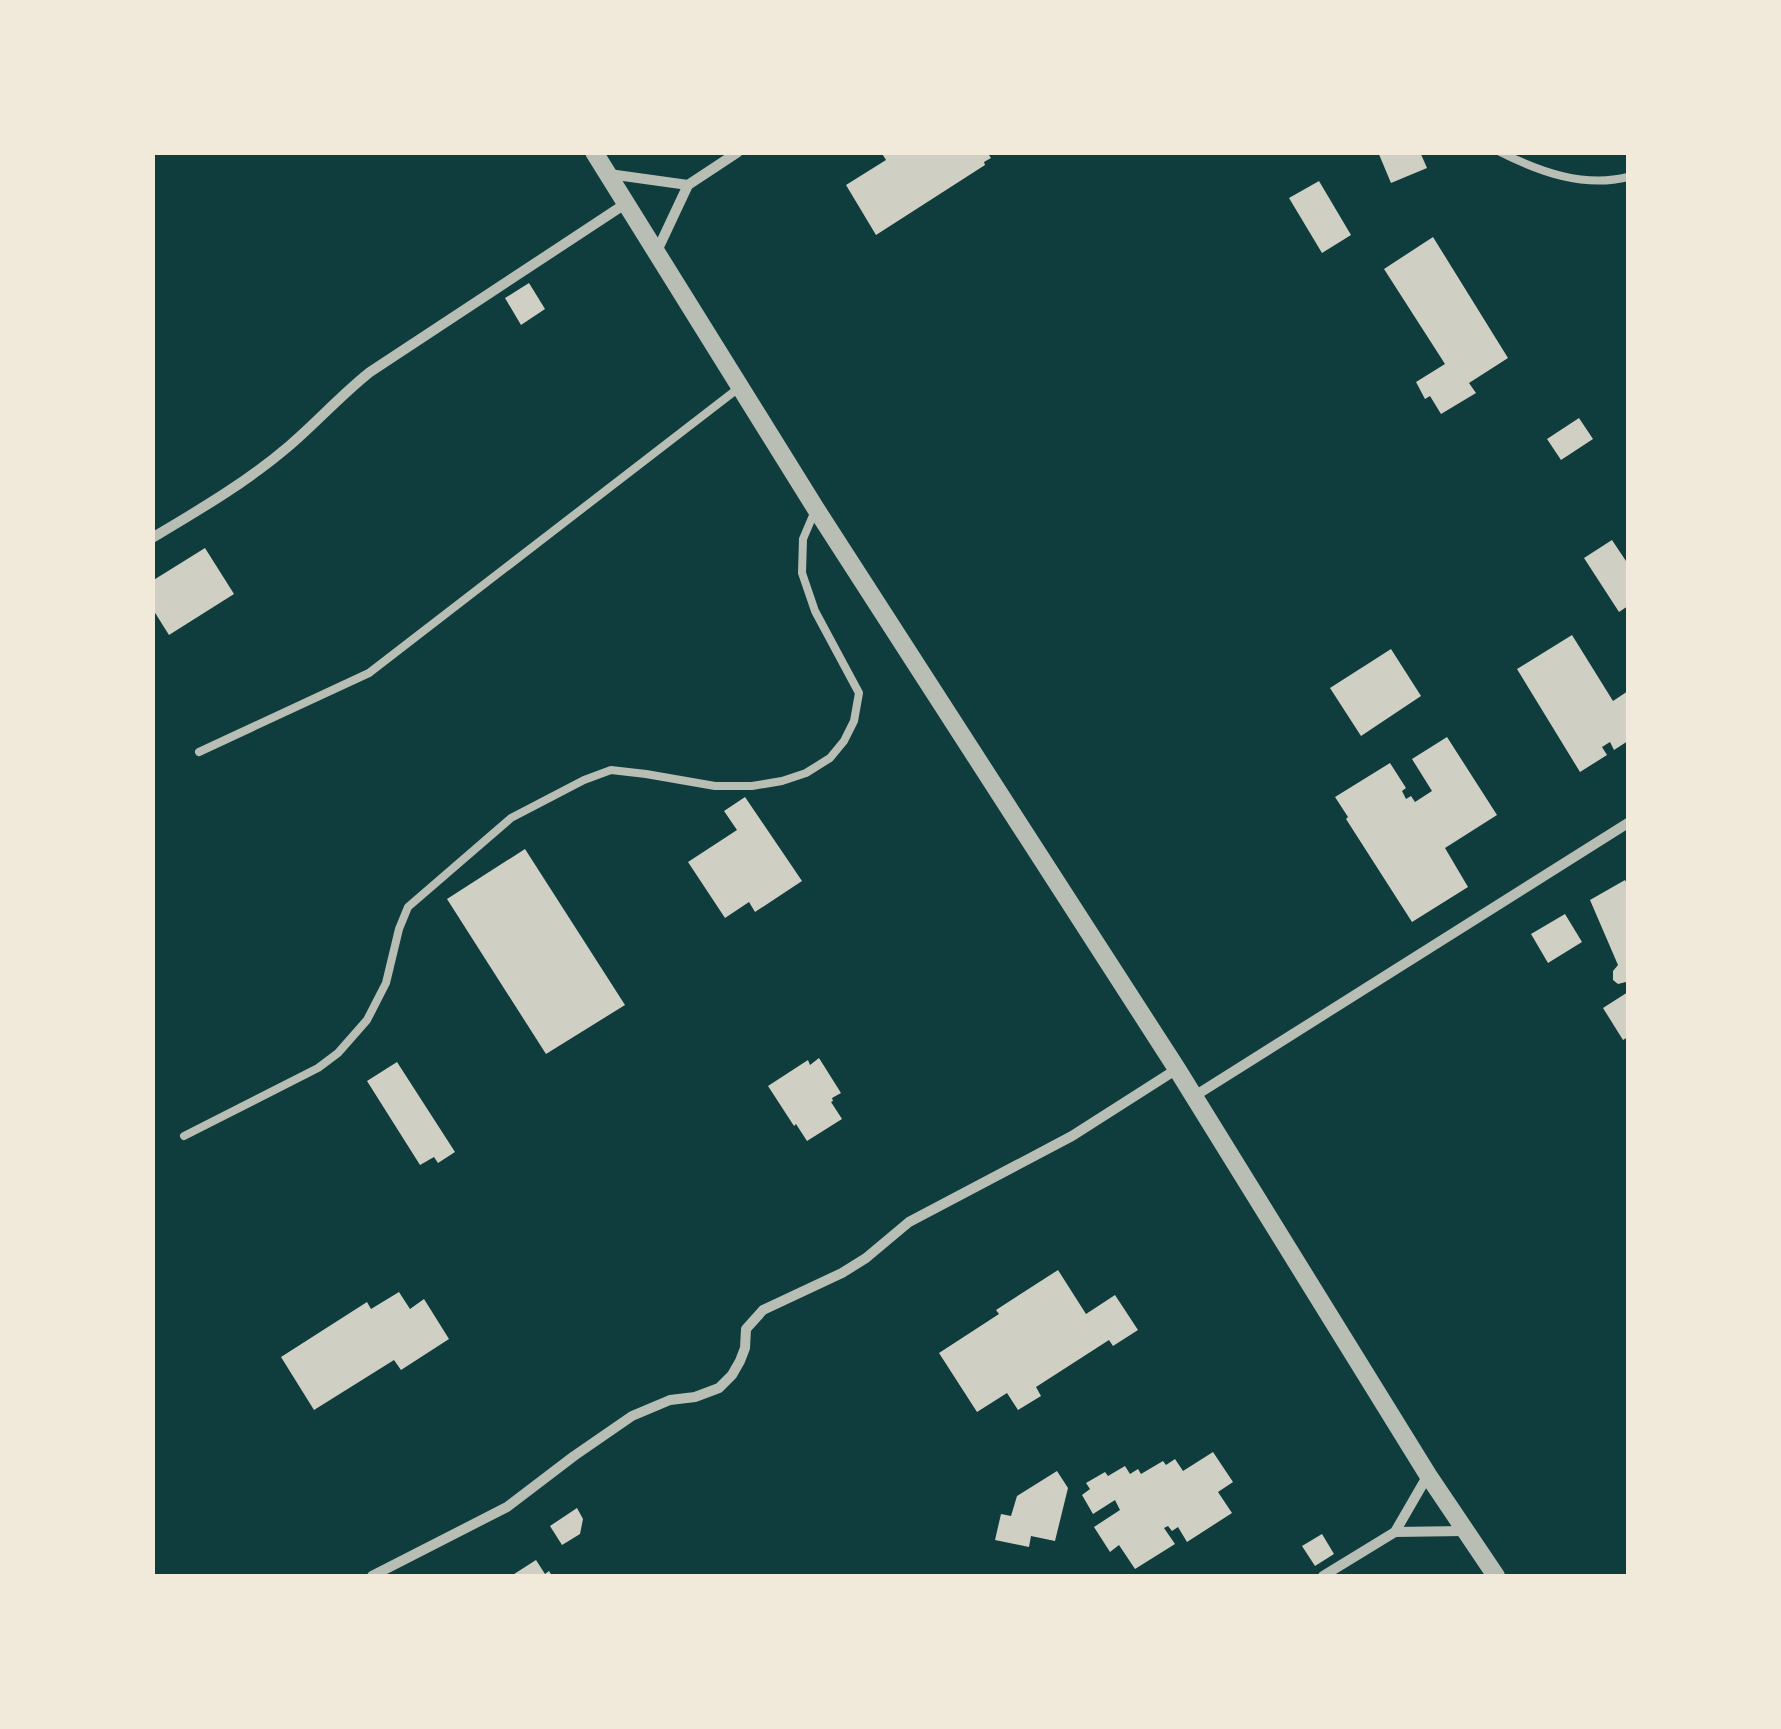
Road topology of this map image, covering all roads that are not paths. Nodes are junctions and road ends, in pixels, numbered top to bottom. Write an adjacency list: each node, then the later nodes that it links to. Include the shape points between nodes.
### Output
1 (594, 152): 4 (street)
2 (738, 152): 6 (street)
3 (1500, 152): 5 (lane, via 1561,176)
4 (608, 174): 6 (street); 7 (street)
5 (1628, 178)
6 (688, 185): 8 (street)
7 (625, 204): 8 (street); 11 (street, via 370,372 251,476)
8 (657, 252): 9 (street)
9 (740, 387): 10 (street); 12 (lane, via 368,673)
10 (816, 509): 14 (street); 16 (lane, via 803,539 802,573 814,611 859,693 854,721 830,758 806,773 752,786 611,770 510,818 408,906 386,983 367,1020 338,1053)
11 (152, 538)
12 (199, 752)
13 (1628, 822): 15 (street)
14 (1178, 1069): 15 (street); 20 (street, via 1072,1136 908,1222 842,1274 763,1310 746,1329 740,1362 719,1388 632,1416 507,1507)
15 (1194, 1097): 17 (street)
16 (184, 1136)
17 (1428, 1475): 18 (street); 19 (street)
18 (1463, 1531): 19 (street); 22 (street)
19 (1395, 1532): 21 (street)
20 (372, 1576)
21 (1324, 1576)
22 (1496, 1576)

